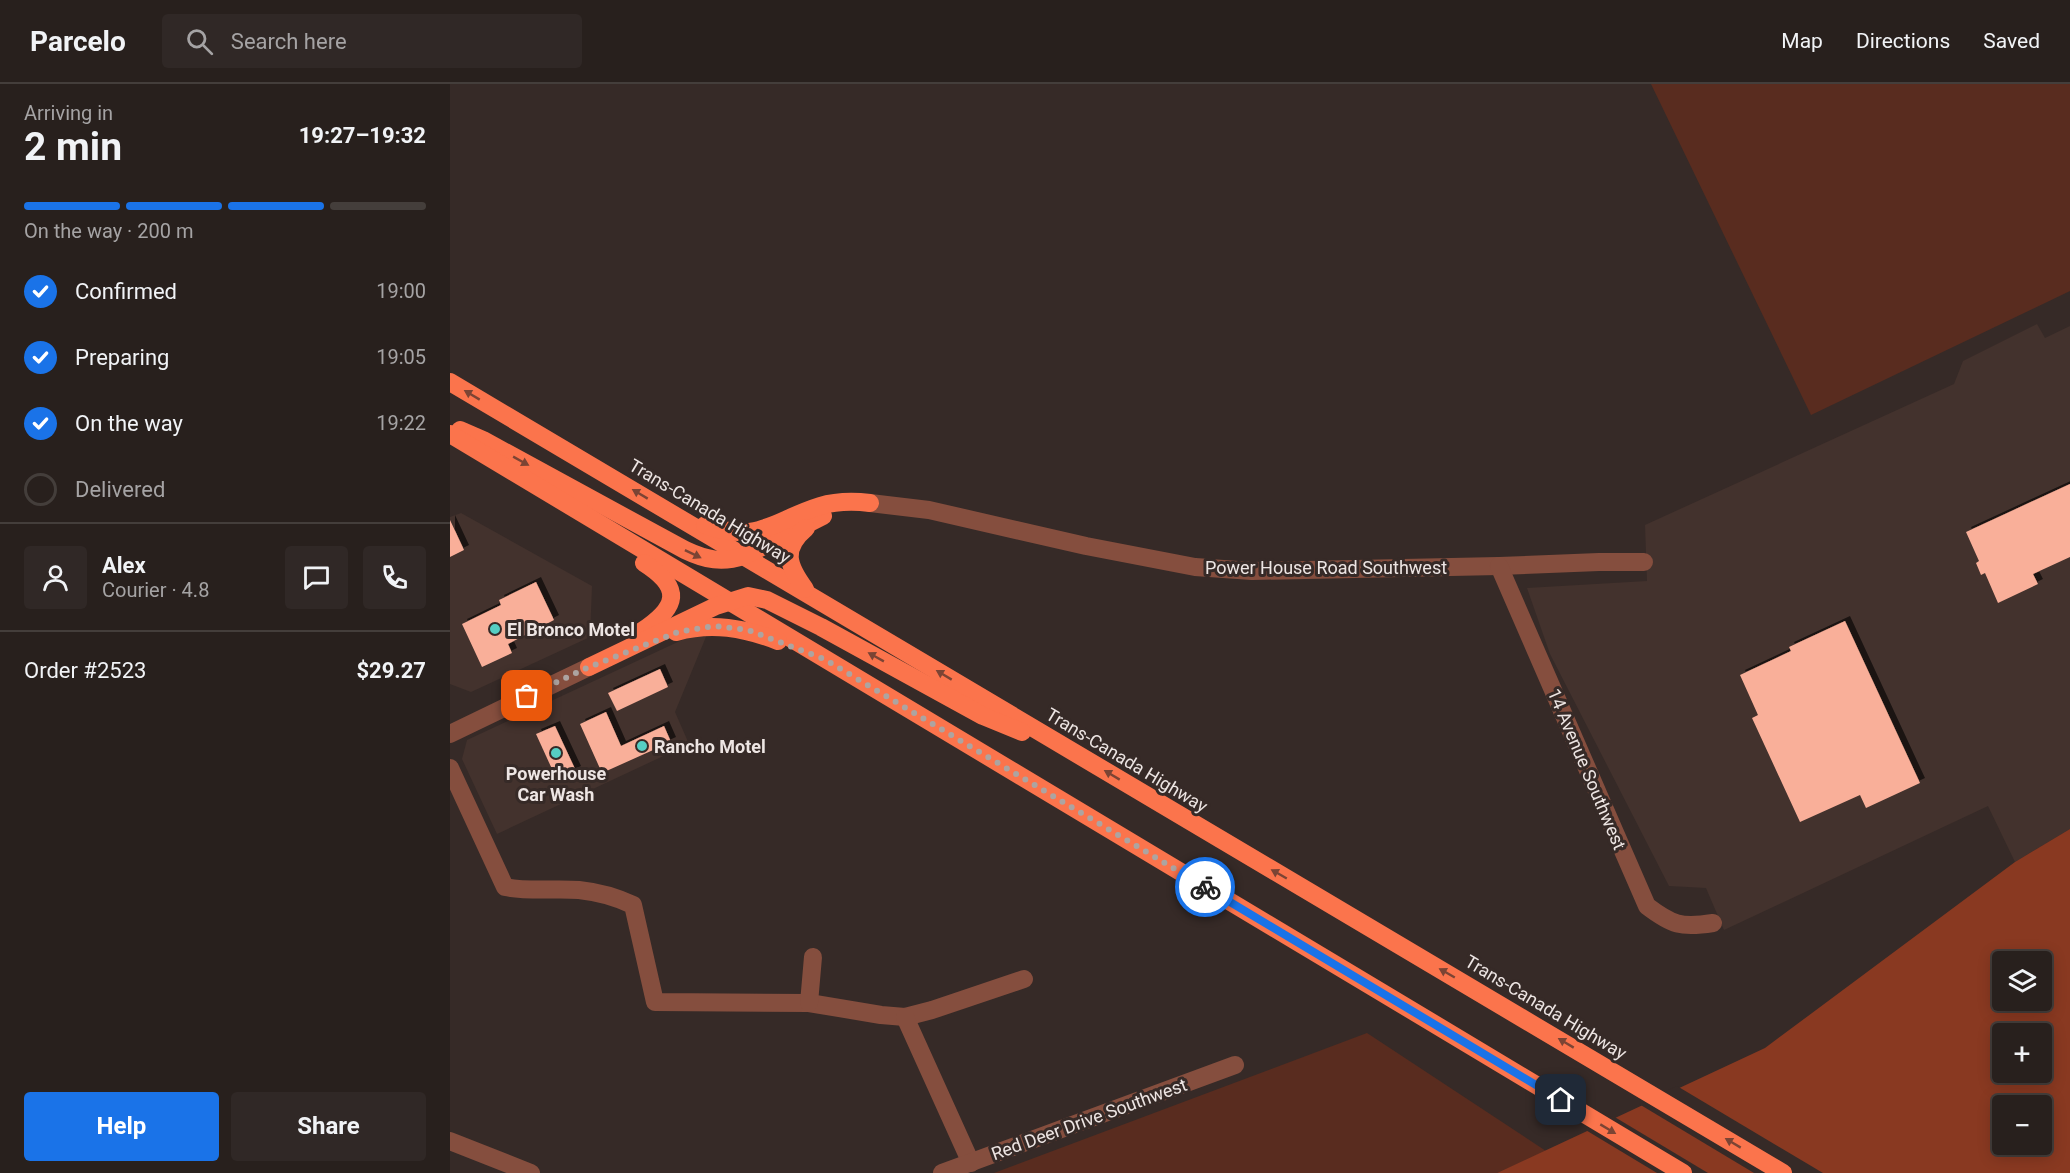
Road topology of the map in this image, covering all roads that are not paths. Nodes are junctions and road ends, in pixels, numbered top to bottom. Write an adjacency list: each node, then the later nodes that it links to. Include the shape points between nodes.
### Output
1 (450, 382): 6 (highway, Trans-Canada Highway, one-way to 1)
2 (450, 426): 8 (highway, one-way to 8, via 702,558 722,561)
3 (450, 434): 4 (highway)
4 (493, 460): 12 (highway); 14 (highway, via 566,516 653,569 670,588 670,604 660,619)
5 (870, 503): 6 (highway, via 849,501 820,506 772,527 745,533); 7 (highway); 10 (street, Power House Road Southwest, via 929,510 1195,567 1252,571)
6 (671, 513): 8 (highway, Trans-Canada Highway)
7 (823, 516): 8 (highway); 11 (highway, via 799,534 789,553 793,573)
8 (744, 556): 11 (highway, Trans-Canada Highway)
9 (1644, 562): 10 (street, Power House Road Southwest)
10 (1499, 566): 18 (street, 14 Avenue Southwest, via 1647,906 1666,920 1690,927)
11 (808, 593): 16 (highway, Trans-Canada Highway, one-way to 11)
12 (727, 601): 13 (highway); 14 (highway); 16 (highway, one-way to 12, via 983,716 767,600 748,596)
13 (824, 659): 14 (highway, via 748,630 714,626 662,637); 28 (highway, one-way to 28)
14 (589, 667): 15 (street)
15 (450, 734)
16 (1080, 756): 29 (highway, Trans-Canada Highway, one-way to 16)
17 (450, 768): 21 (street, via 505,887 523,891 580,890 614,896 633,905 655,1002)
18 (1713, 923)
19 (813, 957): 21 (street)
20 (1024, 979): 22 (street)
21 (809, 1003): 22 (street)
22 (905, 1017): 25 (street)
23 (1235, 1065): 25 (street, Red Deer Drive Southwest)
24 (450, 1141): 26 (street)
25 (971, 1162): 27 (street, Red Deer Drive Southwest)
26 (531, 1173)
27 (942, 1173)
28 (1683, 1173)
29 (1783, 1173)

